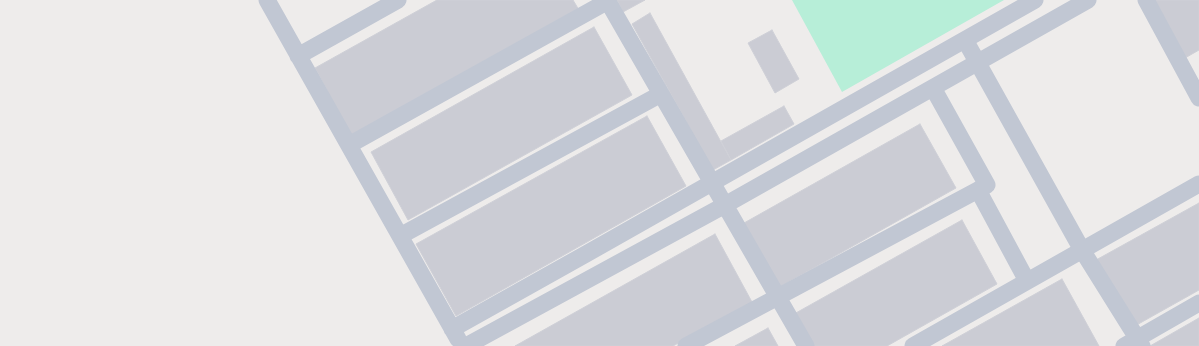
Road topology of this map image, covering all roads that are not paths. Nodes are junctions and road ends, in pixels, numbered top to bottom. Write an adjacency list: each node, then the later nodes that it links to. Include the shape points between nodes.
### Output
1 (267, 0): 8 (street)
2 (398, 0): 8 (street)
3 (607, 0): 12 (street); 15 (street)
4 (1035, 0): 7 (street)
5 (1088, 0): 9 (street)
6 (1146, 0): 10 (street)
7 (965, 40): 9 (street); 14 (street)
8 (298, 56): 15 (street)
9 (977, 63): 11 (street); 22 (street)
10 (1192, 69): 13 (street)
11 (933, 88): 16 (street); 19 (street, via 988,185)
12 (661, 94): 17 (street); 21 (street)
13 (1199, 98)
14 (808, 128): 16 (street); 17 (street)
15 (349, 145): 21 (street)
16 (821, 150): 20 (street)
17 (712, 183): 20 (street); 23 (street)
18 (1199, 184): 22 (street)
19 (978, 190): 25 (street); 26 (street)
20 (725, 205): 24 (street); 26 (street)
21 (400, 236): 28 (street)
22 (1082, 250): 25 (street); 29 (street)
23 (586, 254): 24 (street); 28 (street)
24 (594, 275): 31 (street)
25 (1028, 281): 34 (street)
26 (777, 296): 32 (street); 33 (street)
27 (1199, 303): 29 (street)
28 (452, 329): 30 (street)
29 (1134, 344)
30 (462, 346)
31 (466, 346)
32 (686, 346)
33 (806, 346)
34 (913, 346)

